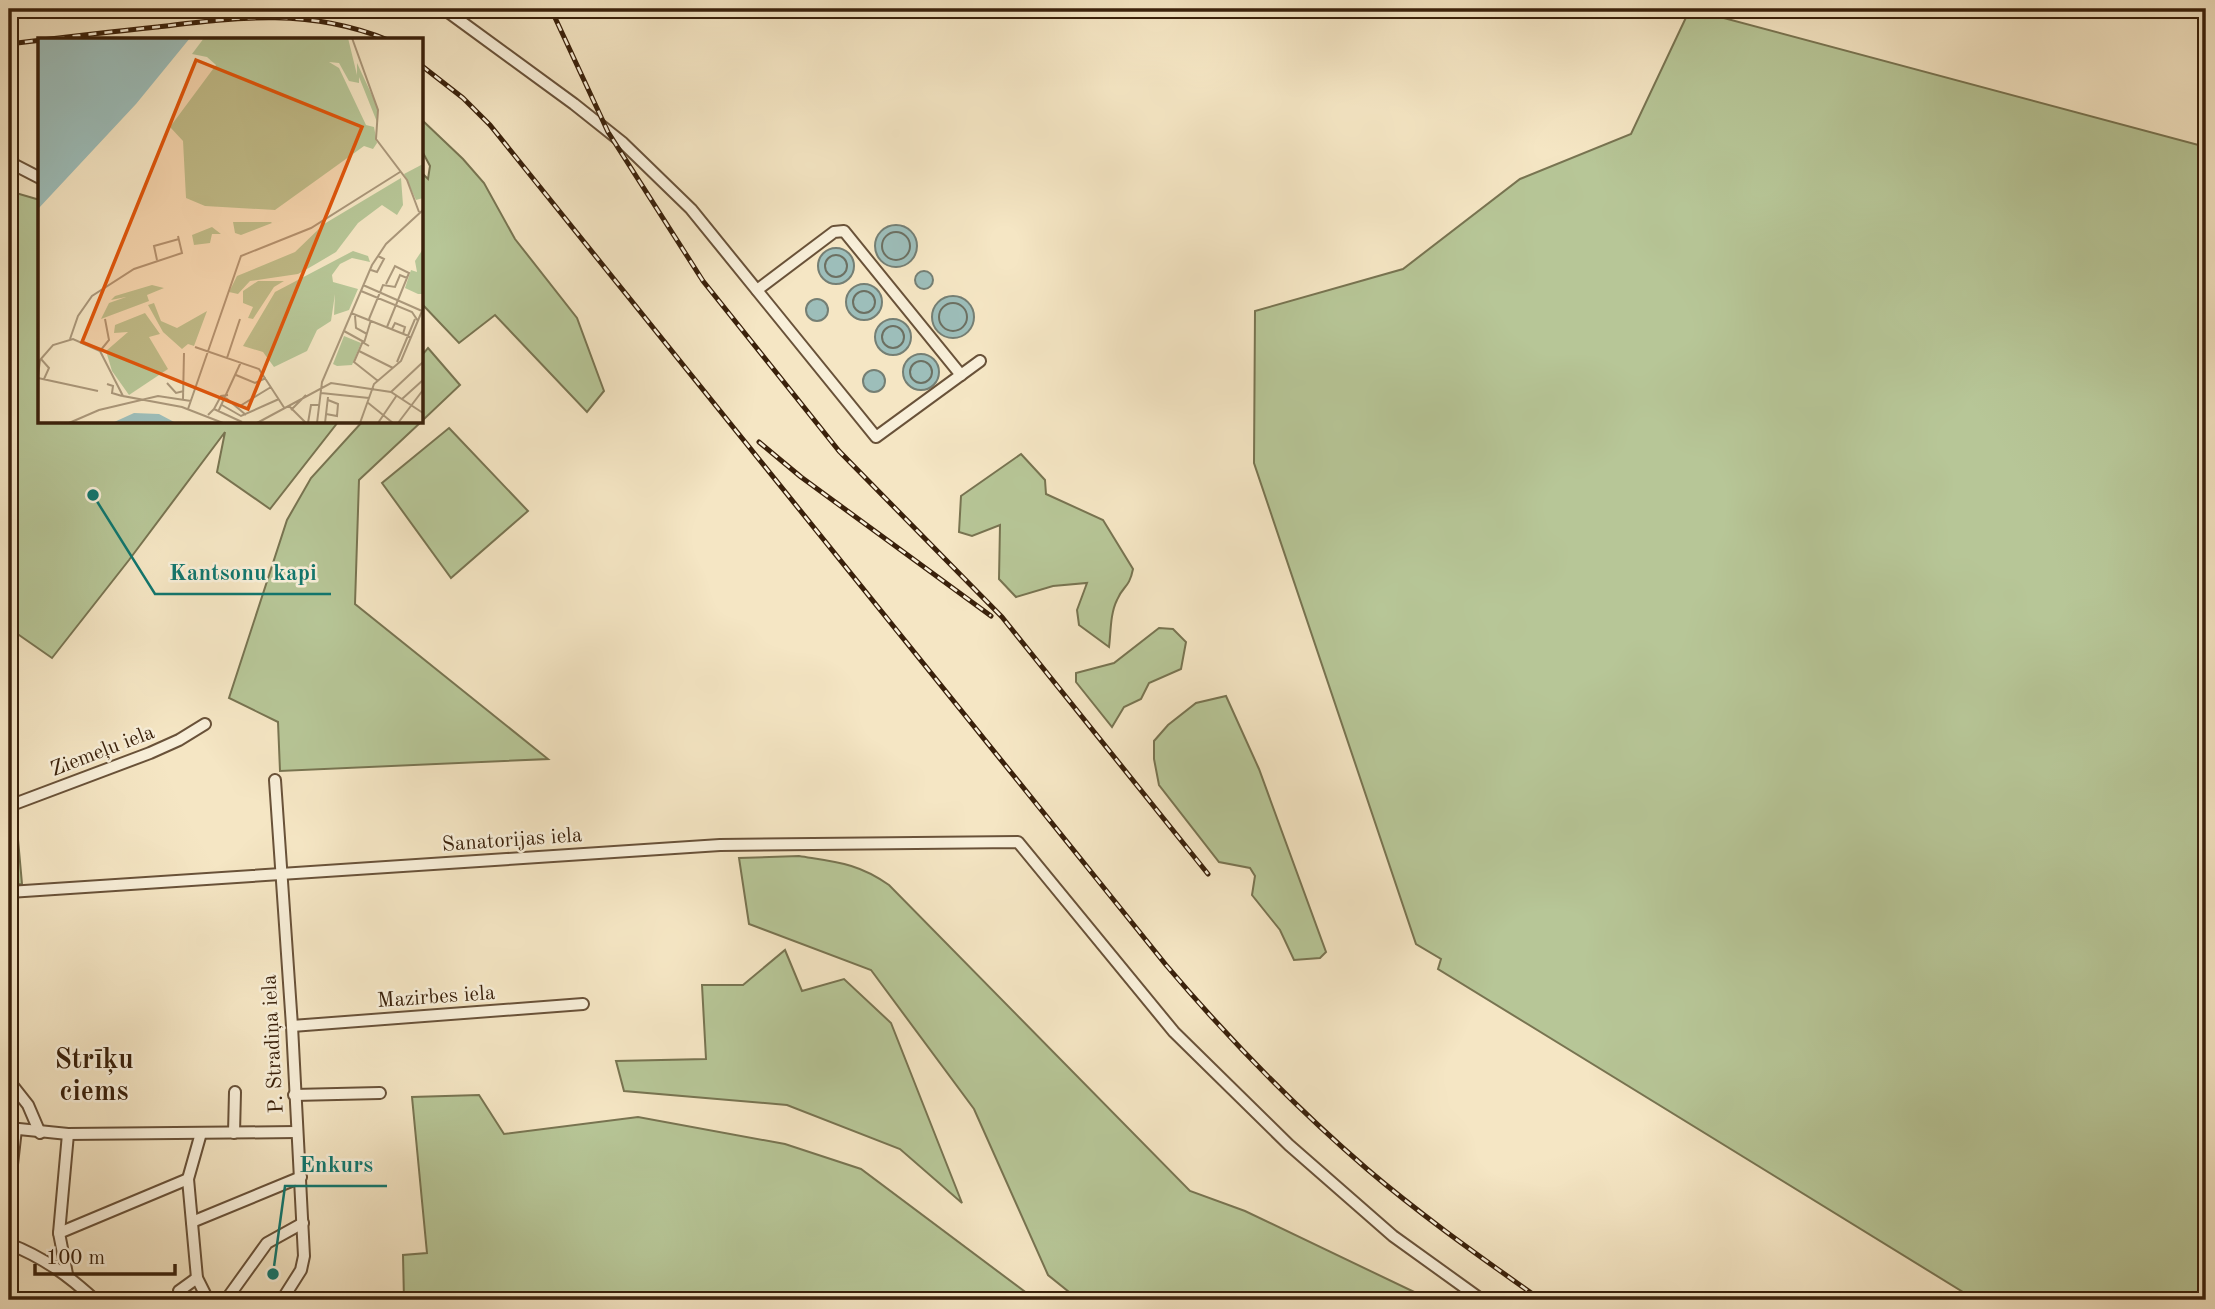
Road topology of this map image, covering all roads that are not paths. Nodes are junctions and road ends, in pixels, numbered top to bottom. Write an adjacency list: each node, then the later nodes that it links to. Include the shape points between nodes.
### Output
1 (444, 9): 4 (street, via 622,143 691,209)
2 (9, 162): 3 (street)
3 (38, 177)
4 (757, 290): 6 (street, via 834,232 844,231); 6 (street, via 876,438)
5 (980, 361): 6 (street)
6 (961, 375)
7 (205, 724): 9 (street, Ziemeļu iela, via 150,753)
8 (275, 780): 10 (street, P. Stradiņa iela)
9 (9, 806)
10 (280, 874): 11 (street, Sanatorijas iela); 13 (street, P. Stradiņa iela); 39 (street, Sanatorijas iela, via 720,845 1018,842 1174,1032 1289,1145 1393,1236)
11 (9, 892)
12 (583, 1004): 13 (street, Mazirbes iela)
13 (292, 1026): 17 (street, P. Stradiņa iela)
14 (9, 1086): 19 (street, via 28,1105)
15 (235, 1092): 22 (street)
16 (380, 1093): 17 (street)
17 (294, 1096): 20 (street, P. Stradiņa iela)
18 (12, 1129): 19 (street); 26 (street)
19 (40, 1132): 23 (street)
20 (297, 1132): 22 (street); 24 (street, P. Stradiņa iela)
21 (201, 1133): 22 (street); 23 (street); 25 (street)
22 (234, 1133)
23 (68, 1134): 29 (street)
24 (301, 1177): 27 (street); 28 (street, P. Stradiņa iela)
25 (188, 1179): 27 (street); 29 (street)
26 (9, 1191)
27 (192, 1222): 32 (street)
28 (303, 1223): 37 (street, via 267,1243); 38 (street, P. Stradiņa iela, via 301,1270)
29 (59, 1233): 31 (street)
30 (9, 1244): 31 (street)
31 (66, 1274): 34 (street)
32 (197, 1278): 33 (street); 36 (street)
33 (176, 1296): 35 (street)
34 (95, 1300)
35 (190, 1300)
36 (208, 1300)
37 (226, 1300)
38 (282, 1300)
39 (1482, 1300)

